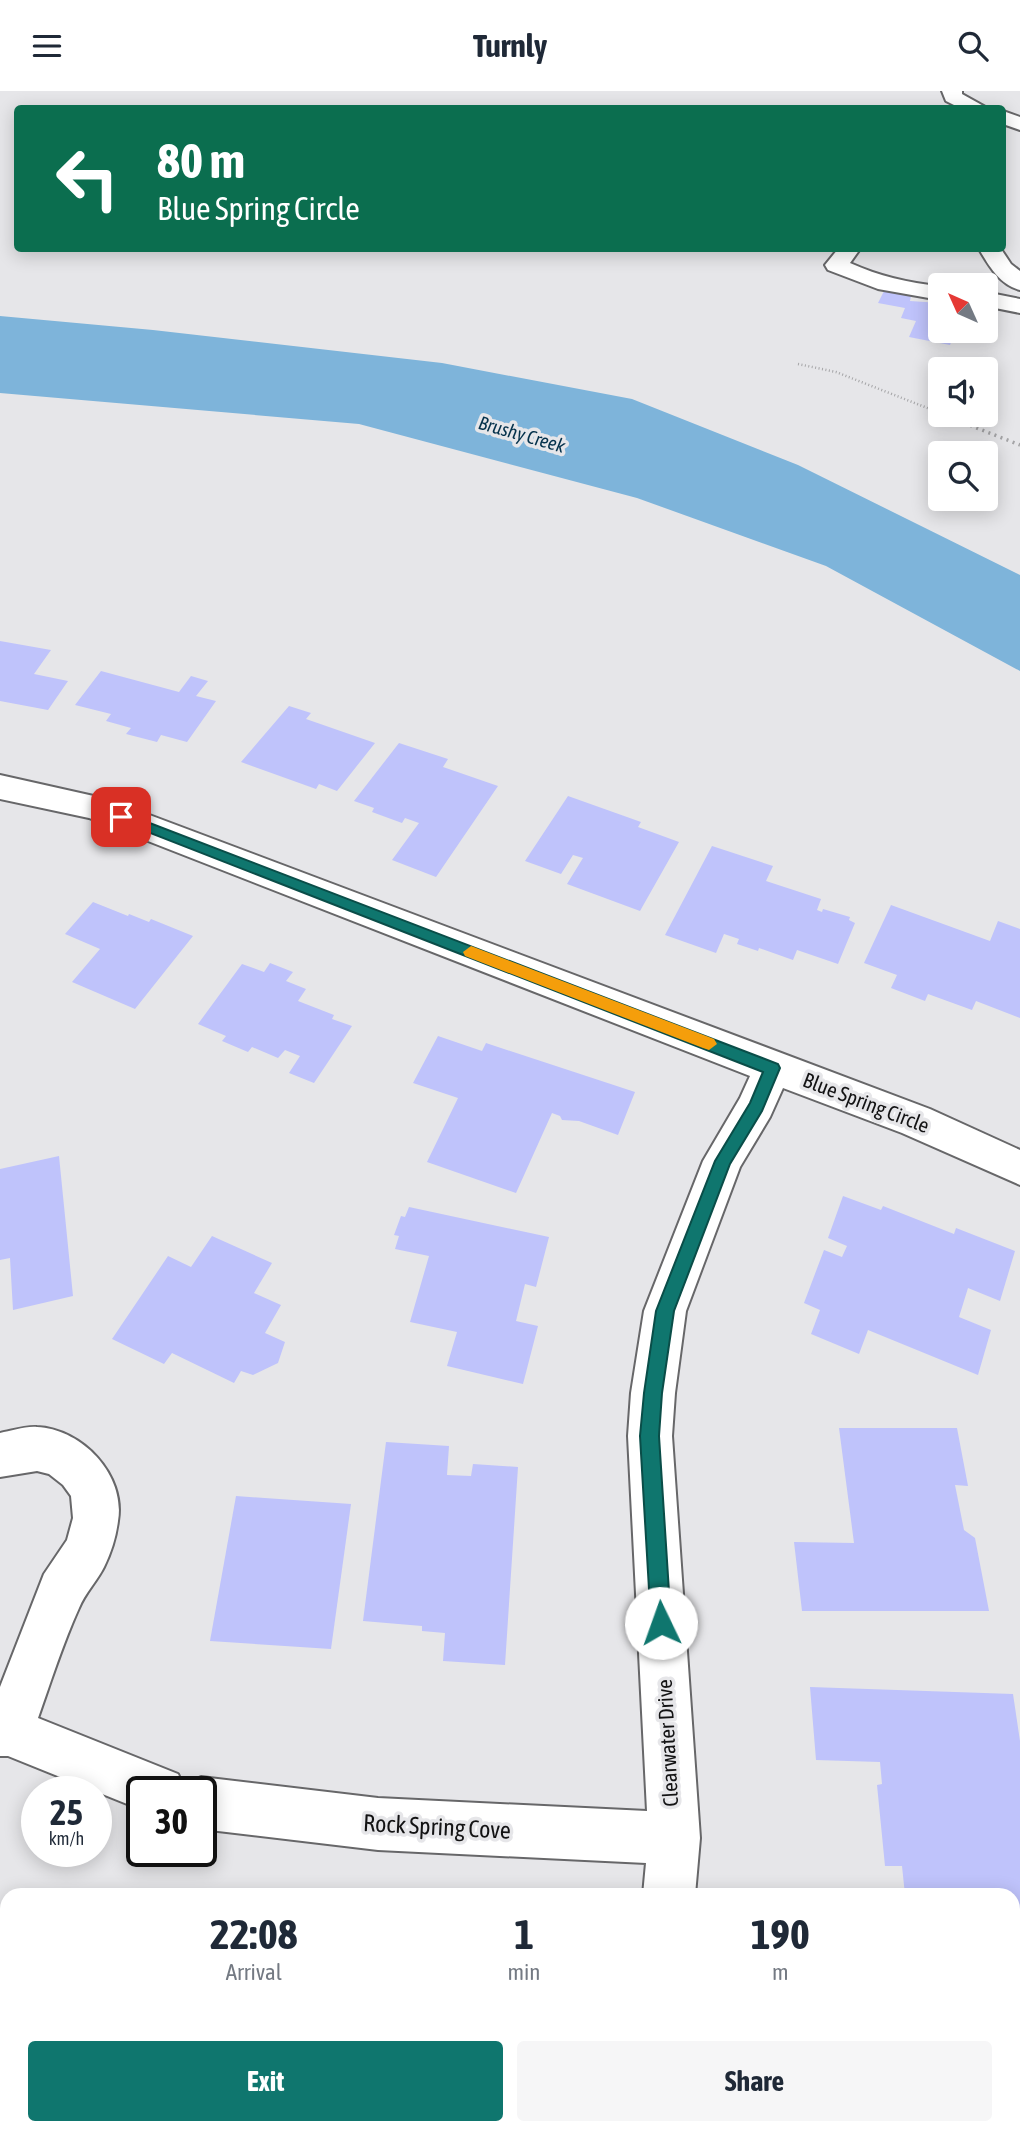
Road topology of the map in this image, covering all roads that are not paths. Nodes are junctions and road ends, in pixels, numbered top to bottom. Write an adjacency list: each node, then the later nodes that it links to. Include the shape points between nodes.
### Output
1 (952, 91): 2 (street, via 953,97)
2 (970, 105)
3 (847, 252): 6 (street, via 836,265 872,282)
4 (992, 252): 5 (street)
5 (1020, 283)
6 (928, 292)
7 (998, 302): 8 (street)
8 (1020, 306)
9 (0, 787): 10 (street, Blue Spring Circle, via 95,807)
10 (772, 1068): 11 (street, Blue Spring Circle, via 916,1121); 16 (street, Clearwater Drive, via 756,1106 723,1161 665,1311 653,1393 650,1436)
11 (1020, 1168)
12 (0, 1455): 13 (street, via 37,1449 60,1455 79,1469 93,1489 96,1518 88,1550 61,1591)
13 (4, 1731): 14 (street)
14 (126, 1779)
15 (217, 1806): 16 (street, Rock Spring Cove, via 415,1827)
16 (674, 1838): 17 (street, Clearwater Drive)
17 (670, 1888)

